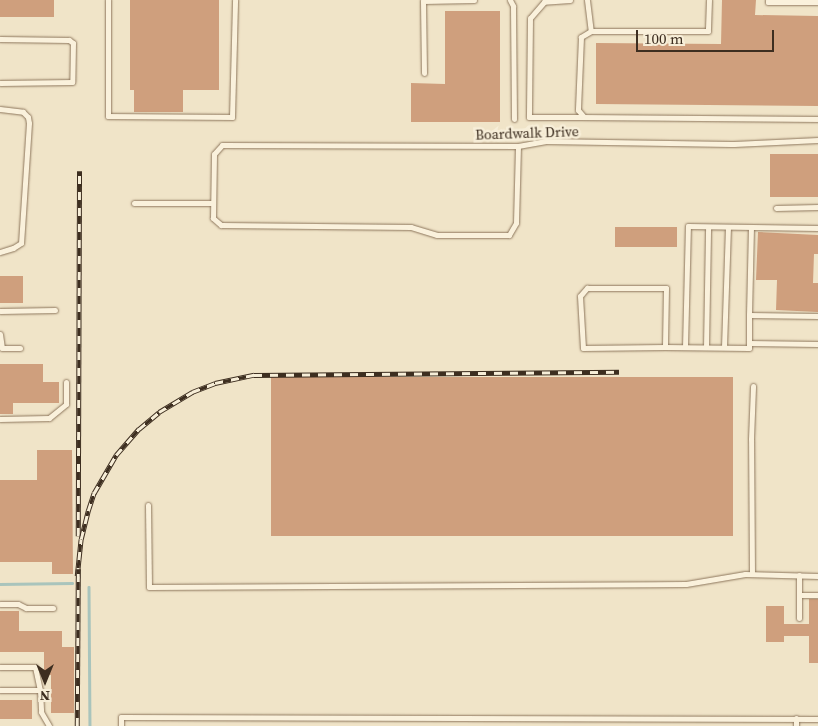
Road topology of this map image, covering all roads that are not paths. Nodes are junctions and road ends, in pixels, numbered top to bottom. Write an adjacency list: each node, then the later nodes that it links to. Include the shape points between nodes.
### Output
1 (108, 0): 2 (lane, via 108,116 232,117)
2 (235, 0)
3 (423, 0): 4 (lane); 13 (lane)
4 (474, 0)
5 (510, 0): 18 (lane, via 513,6)
6 (570, 0): 16 (lane, via 544,2 530,18 529,117)
7 (587, 0): 11 (lane)
8 (709, 0): 11 (lane, via 708,32)
9 (768, 0): 10 (lane)
10 (818, 2)
11 (591, 31): 16 (lane, via 580,37 578,110)
12 (0, 39): 14 (lane, via 69,40 73,43 72,82)
13 (424, 73)
14 (0, 83)
15 (0, 109): 29 (lane, via 23,112 29,123 20,243)
16 (584, 118): 17 (lane)
17 (818, 119)
18 (514, 120)
19 (818, 140): 20 (lane, Boardwalk Drive, via 734,144 545,142)
20 (518, 146): 22 (lane, Boardwalk Drive, via 222,145 214,154); 22 (lane, via 516,223 509,235 437,235 411,227 221,224 213,218)
21 (134, 203): 22 (lane)
22 (213, 203)
23 (818, 207): 24 (lane)
24 (776, 208)
25 (708, 227): 26 (lane); 38 (lane, via 688,226); 39 (lane)
26 (728, 228): 27 (lane); 40 (lane)
27 (751, 228): 28 (lane); 32 (lane)
28 (818, 228)
29 (0, 252)
30 (0, 310): 31 (lane)
31 (55, 310)
32 (749, 314): 33 (lane); 35 (lane)
33 (818, 316)
34 (0, 334): 41 (lane, via 2,348)
35 (749, 343): 36 (lane); 40 (lane, via 749,348)
36 (818, 344)
37 (665, 347): 37 (lane, via 666,288 588,288 580,296 583,348); 38 (lane)
38 (685, 347): 39 (lane)
39 (706, 347): 40 (lane)
40 (724, 347)
41 (20, 348)
42 (66, 382): 44 (lane, via 66,404 49,418)
43 (753, 386): 46 (lane, via 750,439)
44 (0, 419)
45 (148, 506): 46 (lane, via 149,587 686,584)
46 (752, 574): 47 (lane)
47 (799, 575): 48 (lane); 49 (lane)
48 (818, 576)
49 (799, 595): 50 (lane); 53 (lane)
50 (818, 595)
51 (0, 604): 52 (lane)
52 (53, 608)
53 (799, 618)
54 (0, 667): 56 (lane, via 35,667)
55 (0, 690): 56 (lane)
56 (40, 690): 59 (lane, via 41,712)
57 (796, 718): 58 (lane); 60 (lane, via 121,718); 61 (lane)
58 (818, 719)
59 (49, 726)
60 (120, 726)
61 (796, 726)

